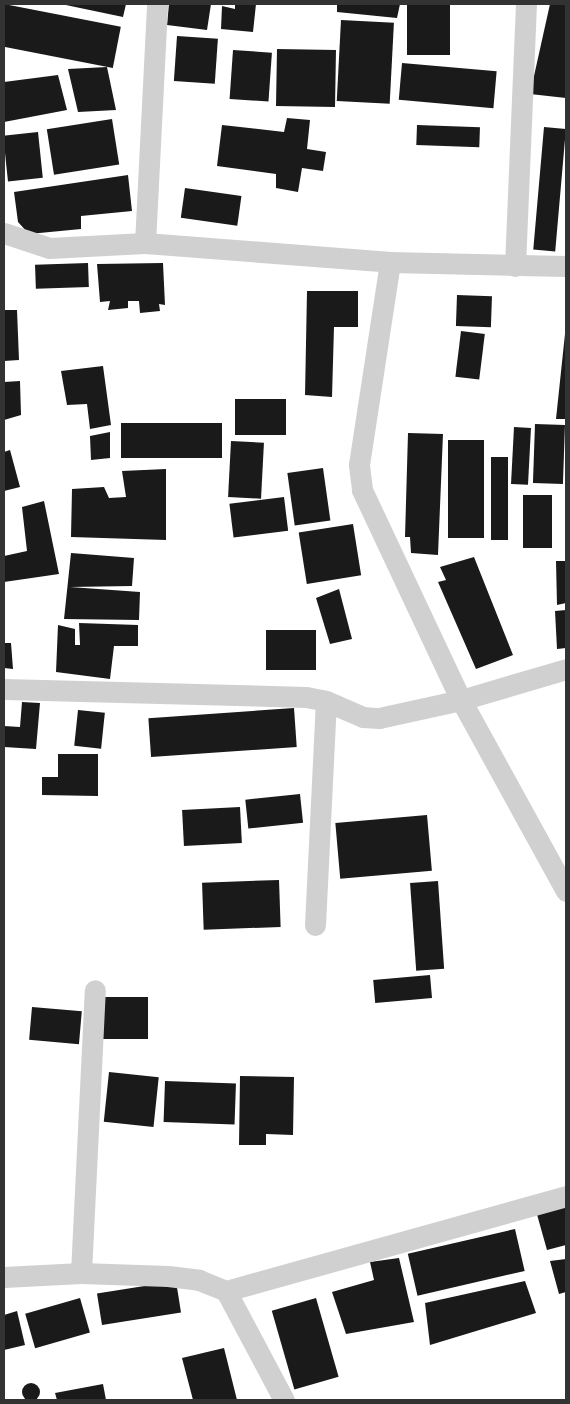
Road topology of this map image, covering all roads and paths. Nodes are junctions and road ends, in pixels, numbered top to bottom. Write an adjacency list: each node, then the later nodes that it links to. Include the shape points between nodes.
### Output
1 (157, 4): 4 (street)
2 (526, 4): 6 (street)
3 (4, 233): 4 (street, via 49,248)
4 (145, 243): 5 (street)
5 (390, 262): 6 (street); 10 (street, via 359,465 362,490)
6 (515, 266): 7 (street)
7 (566, 266)
8 (566, 669): 10 (street)
9 (4, 689): 11 (street, via 306,697)
10 (461, 700): 11 (street, via 379,718 363,717); 12 (street)
11 (326, 701): 13 (street)
12 (566, 891)
13 (315, 925)
14 (95, 990): 16 (street)
15 (566, 1196): 18 (street)
16 (80, 1273): 17 (street); 18 (street, via 168,1276 199,1280)
17 (4, 1277)
18 (226, 1291): 19 (street)
19 (284, 1400)

